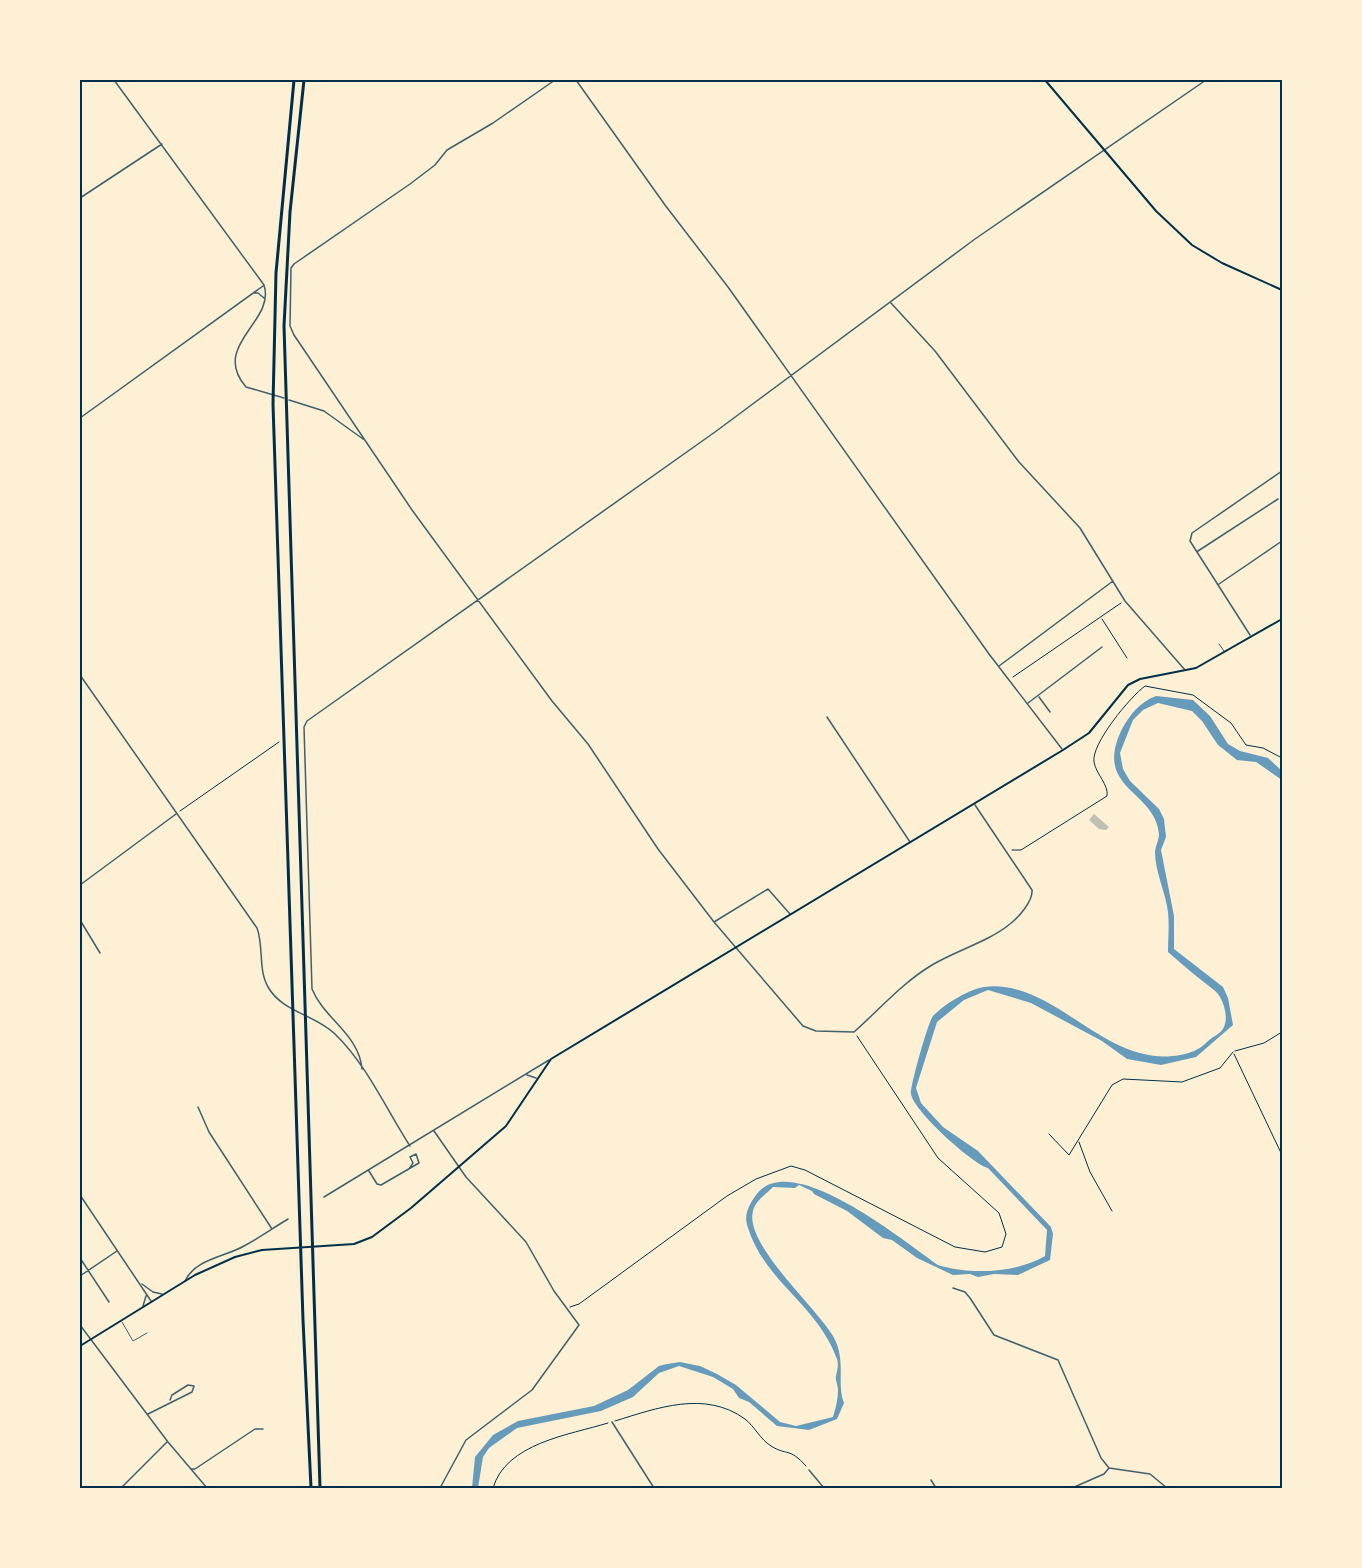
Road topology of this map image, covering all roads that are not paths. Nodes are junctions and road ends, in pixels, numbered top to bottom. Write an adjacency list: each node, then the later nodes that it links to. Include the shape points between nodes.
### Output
1 (114, 80): 8 (street)
2 (294, 80): 91 (highway, via 276,273 273,404)
3 (304, 80): 92 (highway, via 290,212 284,326)
4 (555, 80): 18 (street, via 447,150 410,184 291,268 290,326)
5 (576, 80): 16 (street)
6 (1045, 80): 9 (main road)
7 (1206, 80): 9 (street)
8 (162, 144): 10 (street); 11 (street)
9 (1104, 149): 12 (main road, via 1192,245); 15 (street)
10 (80, 198)
11 (264, 285): 13 (street); 14 (street)
12 (1282, 290)
13 (252, 293): 14 (street); 17 (street)
14 (265, 299): 18 (street, via 234,357 235,368 246,387 324,411)
15 (891, 303): 16 (street); 23 (street, via 935,351 1019,462 1080,528)
16 (790, 374): 25 (street, via 657,474); 31 (street)
17 (80, 418)
18 (364, 439): 25 (street)
19 (1282, 471): 22 (street, via 1192,532 1190,541)
20 (1278, 499): 22 (street)
21 (1282, 541): 24 (street)
22 (1197, 552): 24 (street)
23 (1113, 581): 31 (street); 32 (street)
24 (1218, 584): 27 (street)
25 (478, 598): 45 (street); 49 (street, via 396,660 312,716 304,727 312,989 317,1002 348,1033)
26 (1282, 619): 27 (main road)
27 (1251, 637): 30 (main road)
28 (1219, 644): 30 (lane)
29 (1102, 647): 34 (street)
30 (1225, 652): 32 (main road)
31 (999, 666): 35 (street)
32 (1186, 671): 38 (main road, via 1140,679 1128,685 1089,733)
33 (80, 675): 40 (street)
34 (1038, 696): 35 (street); 36 (street)
35 (1028, 704): 38 (street)
36 (1050, 712)
37 (827, 717): 41 (street)
38 (1063, 750): 39 (main road)
39 (974, 804): 41 (main road); 46 (street, via 1033,893 1018,916 997,932 921,972 854,1032 803,1026)
40 (177, 813): 42 (street); 49 (street, via 257,928 263,972 271,992 280,1002 332,1031)
41 (910, 843): 43 (main road)
42 (80, 885)
43 (791, 915): 45 (street, via 768,889); 46 (main road)
44 (80, 920): 47 (street)
45 (714, 922): 46 (street)
46 (736, 948): 48 (main road)
47 (100, 953)
48 (551, 1059): 50 (street); 51 (main road)
49 (362, 1068): 54 (street)
50 (524, 1076): 51 (street); 53 (street)
51 (537, 1078): 55 (main road, via 506,1126)
52 (198, 1107): 61 (street, via 209,1132)
53 (434, 1131): 54 (street); 55 (street)
54 (410, 1146): 57 (street)
55 (458, 1167): 66 (main road, via 372,1237 354,1244 248,1253); 93 (street, via 526,1242 579,1325 532,1390 466,1440)
56 (410, 1169): 56 (street, via 419,1163 416,1154 410,1157); 57 (street, via 381,1185)
57 (369, 1171): 59 (street)
58 (80, 1195): 62 (street)
59 (324, 1197)
60 (288, 1219): 61 (street)
61 (272, 1229): 66 (street, via 241,1248 218,1255 189,1273)
62 (118, 1250): 64 (street); 67 (street)
63 (80, 1258): 64 (street)
64 (88, 1270): 65 (street); 72 (street)
65 (80, 1276)
66 (185, 1281): 70 (main road)
67 (141, 1284): 69 (street); 71 (street)
68 (953, 1288): 86 (street, via 970,1298 994,1335 1058,1360)
69 (153, 1292): 70 (street); 73 (street)
70 (164, 1294): 73 (main road)
71 (146, 1296): 73 (street); 74 (street)
72 (109, 1302)
73 (152, 1302): 74 (main road)
74 (143, 1307): 75 (main road)
75 (121, 1321): 77 (lane, via 133,1341); 78 (main road)
76 (80, 1325): 78 (street)
77 (147, 1333)
78 (89, 1340): 79 (main road); 81 (street)
79 (80, 1346)
80 (170, 1400): 80 (street, via 192,1392 194,1386 188,1385); 81 (street)
81 (147, 1415): 84 (street)
82 (612, 1422): 94 (street)
83 (263, 1429): 85 (street, via 255,1429 195,1469)
84 (168, 1442): 85 (street); 89 (street)
85 (190, 1468): 90 (street)
86 (1109, 1468): 97 (street); 98 (street, via 1150,1474)
87 (809, 1470): 95 (street)
88 (931, 1480): 96 (street)
89 (121, 1488)
90 (207, 1488)
91 (311, 1488)
92 (320, 1488)
93 (440, 1488)
94 (654, 1488)
95 (824, 1488)
96 (936, 1488)
97 (1072, 1488)
98 (1167, 1488)

